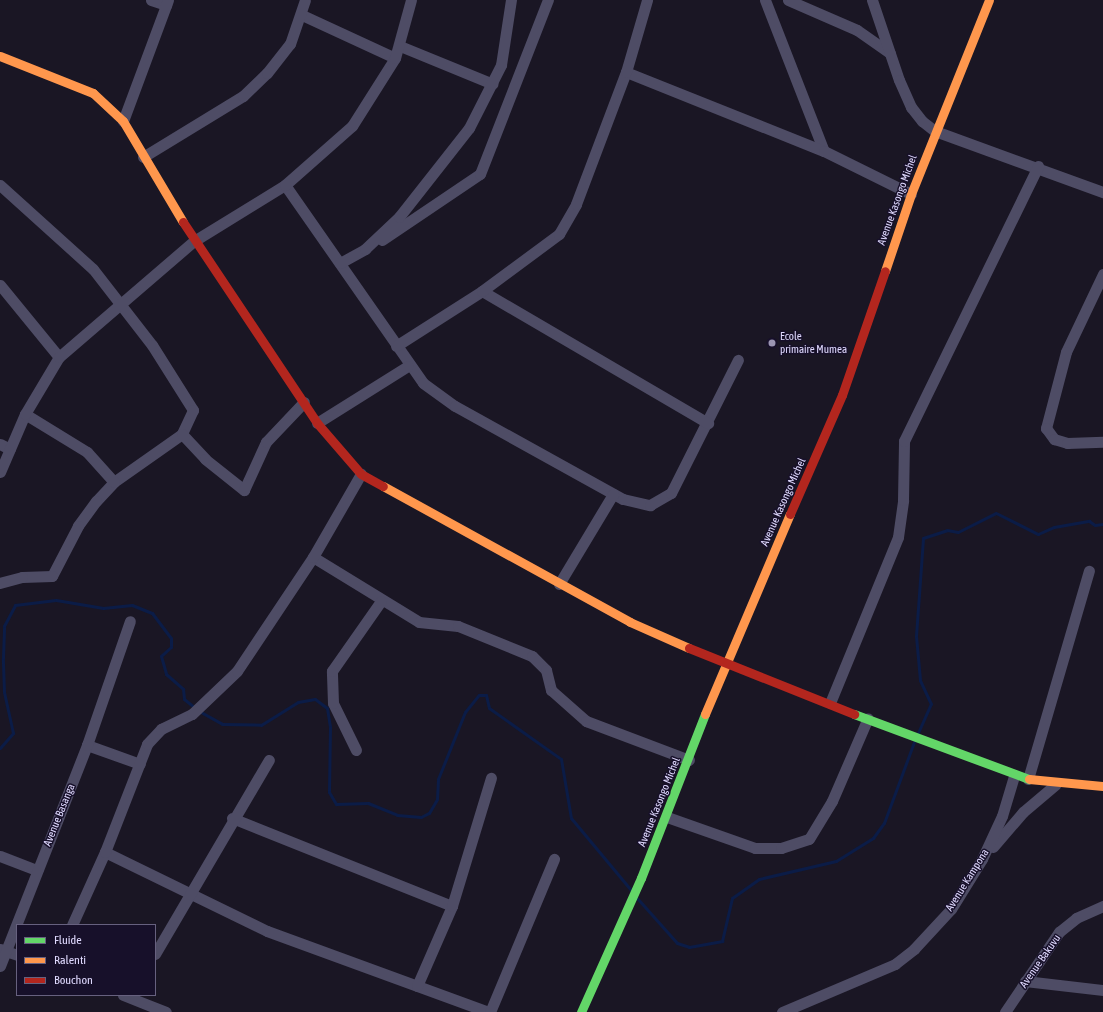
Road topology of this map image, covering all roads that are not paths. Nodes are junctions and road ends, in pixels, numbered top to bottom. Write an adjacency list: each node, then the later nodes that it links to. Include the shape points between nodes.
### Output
1 (151, 0): 11 (street)
2 (305, 0): 12 (street)
3 (411, 0): 13 (street)
4 (511, 0): 18 (street, via 500,65)
5 (548, 0): 29 (street, via 480,174)
6 (647, 0): 17 (street)
7 (765, 0): 21 (street)
8 (788, 0): 14 (street, via 857,30)
9 (872, 0): 14 (street)
10 (989, 0): 20 (street, Avenue Kasongo Michel)
11 (167, 3): 19 (street)
12 (302, 15): 16 (street); 22 (street, via 290,44 243,96)
13 (400, 46): 16 (street); 18 (street)
14 (890, 53): 20 (street, via 911,107)
15 (0, 56): 19 (street, via 93,93)
16 (395, 58): 25 (street, via 352,126)
17 (626, 72): 21 (street); 33 (street, via 576,204 559,234)
18 (493, 84): 29 (street, via 469,128 439,171 399,217)
19 (123, 121): 22 (street)
20 (935, 131): 23 (street); 27 (street, Avenue Kasongo Michel)
21 (824, 152): 27 (street)
22 (143, 157): 28 (street)
23 (1038, 166): 26 (street); 58 (street, via 904,441 903,500 898,537)
24 (0, 185): 34 (street, via 93,269)
25 (285, 185): 28 (street); 30 (street)
26 (1103, 192)
27 (912, 194): 57 (street, Avenue Kasongo Michel, via 842,395)
28 (194, 241): 34 (street); 39 (street)
29 (365, 249): 30 (street)
30 (340, 264): 35 (street)
31 (1103, 274): 44 (street, via 1066,352 1046,428 1054,439 1067,443)
32 (0, 286): 36 (street)
33 (482, 291): 35 (street); 42 (street)
34 (120, 302): 36 (street); 43 (street, via 190,402 192,416)
35 (396, 346): 38 (street)
36 (59, 357): 40 (street)
37 (738, 360): 42 (street)
38 (408, 366): 41 (street); 50 (street, via 429,389 455,406)
39 (304, 402): 41 (street); 43 (street, via 266,442 244,490 205,459)
40 (25, 414): 46 (street); 49 (street, via 87,452)
41 (317, 422): 48 (street)
42 (708, 424): 50 (street, via 671,493 650,505)
43 (182, 434): 49 (street)
44 (1103, 442)
45 (0, 444): 46 (street)
46 (10, 449): 47 (street)
47 (0, 472)
48 (361, 474): 51 (street); 54 (street)
49 (114, 482): 53 (street, via 78,526 52,576 22,577)
50 (613, 494): 54 (street)
51 (313, 557): 55 (street); 64 (street, via 237,671 192,714 161,729 147,744)
52 (1089, 571): 67 (street)
53 (0, 583)
54 (559, 584): 57 (street, via 630,622)
55 (381, 601): 61 (street, via 332,671 333,703); 63 (street, via 420,622 458,626 532,656 546,670 551,690 586,721)
56 (130, 621): 60 (street, Avenue Basanga, via 118,663)
57 (725, 664): 58 (street); 63 (street, Avenue Kasongo Michel)
58 (830, 704): 59 (street)
59 (868, 718): 65 (street); 70 (street, via 832,801 809,839 781,848 755,848)
60 (87, 745): 64 (street); 76 (street, Avenue Basanga)
61 (356, 750)
62 (269, 760): 71 (street)
63 (689, 760): 70 (street, Avenue Kasongo Michel)
64 (140, 764): 72 (street)
65 (1014, 776): 67 (street); 75 (street, Avenue Kampona, via 1002,816)
66 (491, 778): 78 (street)
67 (1028, 779): 68 (street)
68 (1056, 784): 69 (street); 75 (street, via 1023,812)
69 (1103, 786)
70 (667, 817): 91 (street, Avenue Kasongo Michel)
71 (232, 818): 77 (street); 78 (street)
72 (105, 852): 77 (street); 80 (street)
73 (0, 856): 76 (street)
74 (554, 859): 90 (street)
75 (982, 859): 92 (street, Avenue Kampona, via 951,909 895,964)
76 (37, 870): 81 (street, Avenue Basanga)
77 (188, 894): 82 (street); 86 (street, via 267,931)
78 (452, 906): 86 (street)
79 (1103, 906): 85 (street, Avenue Bakuvu, via 1076,918 1059,932)
80 (72, 924)
81 (3, 950): 83 (street); 84 (street, Avenue Basanga)
82 (156, 952)
83 (16, 955)
84 (0, 966)
85 (1025, 981): 87 (street); 93 (street, Avenue Bakuvu)
86 (417, 986): 90 (street)
87 (1103, 990)
88 (129, 996): 89 (street)
89 (166, 1012)
90 (488, 1012)
91 (581, 1012)
92 (785, 1012)
93 (1005, 1012)

